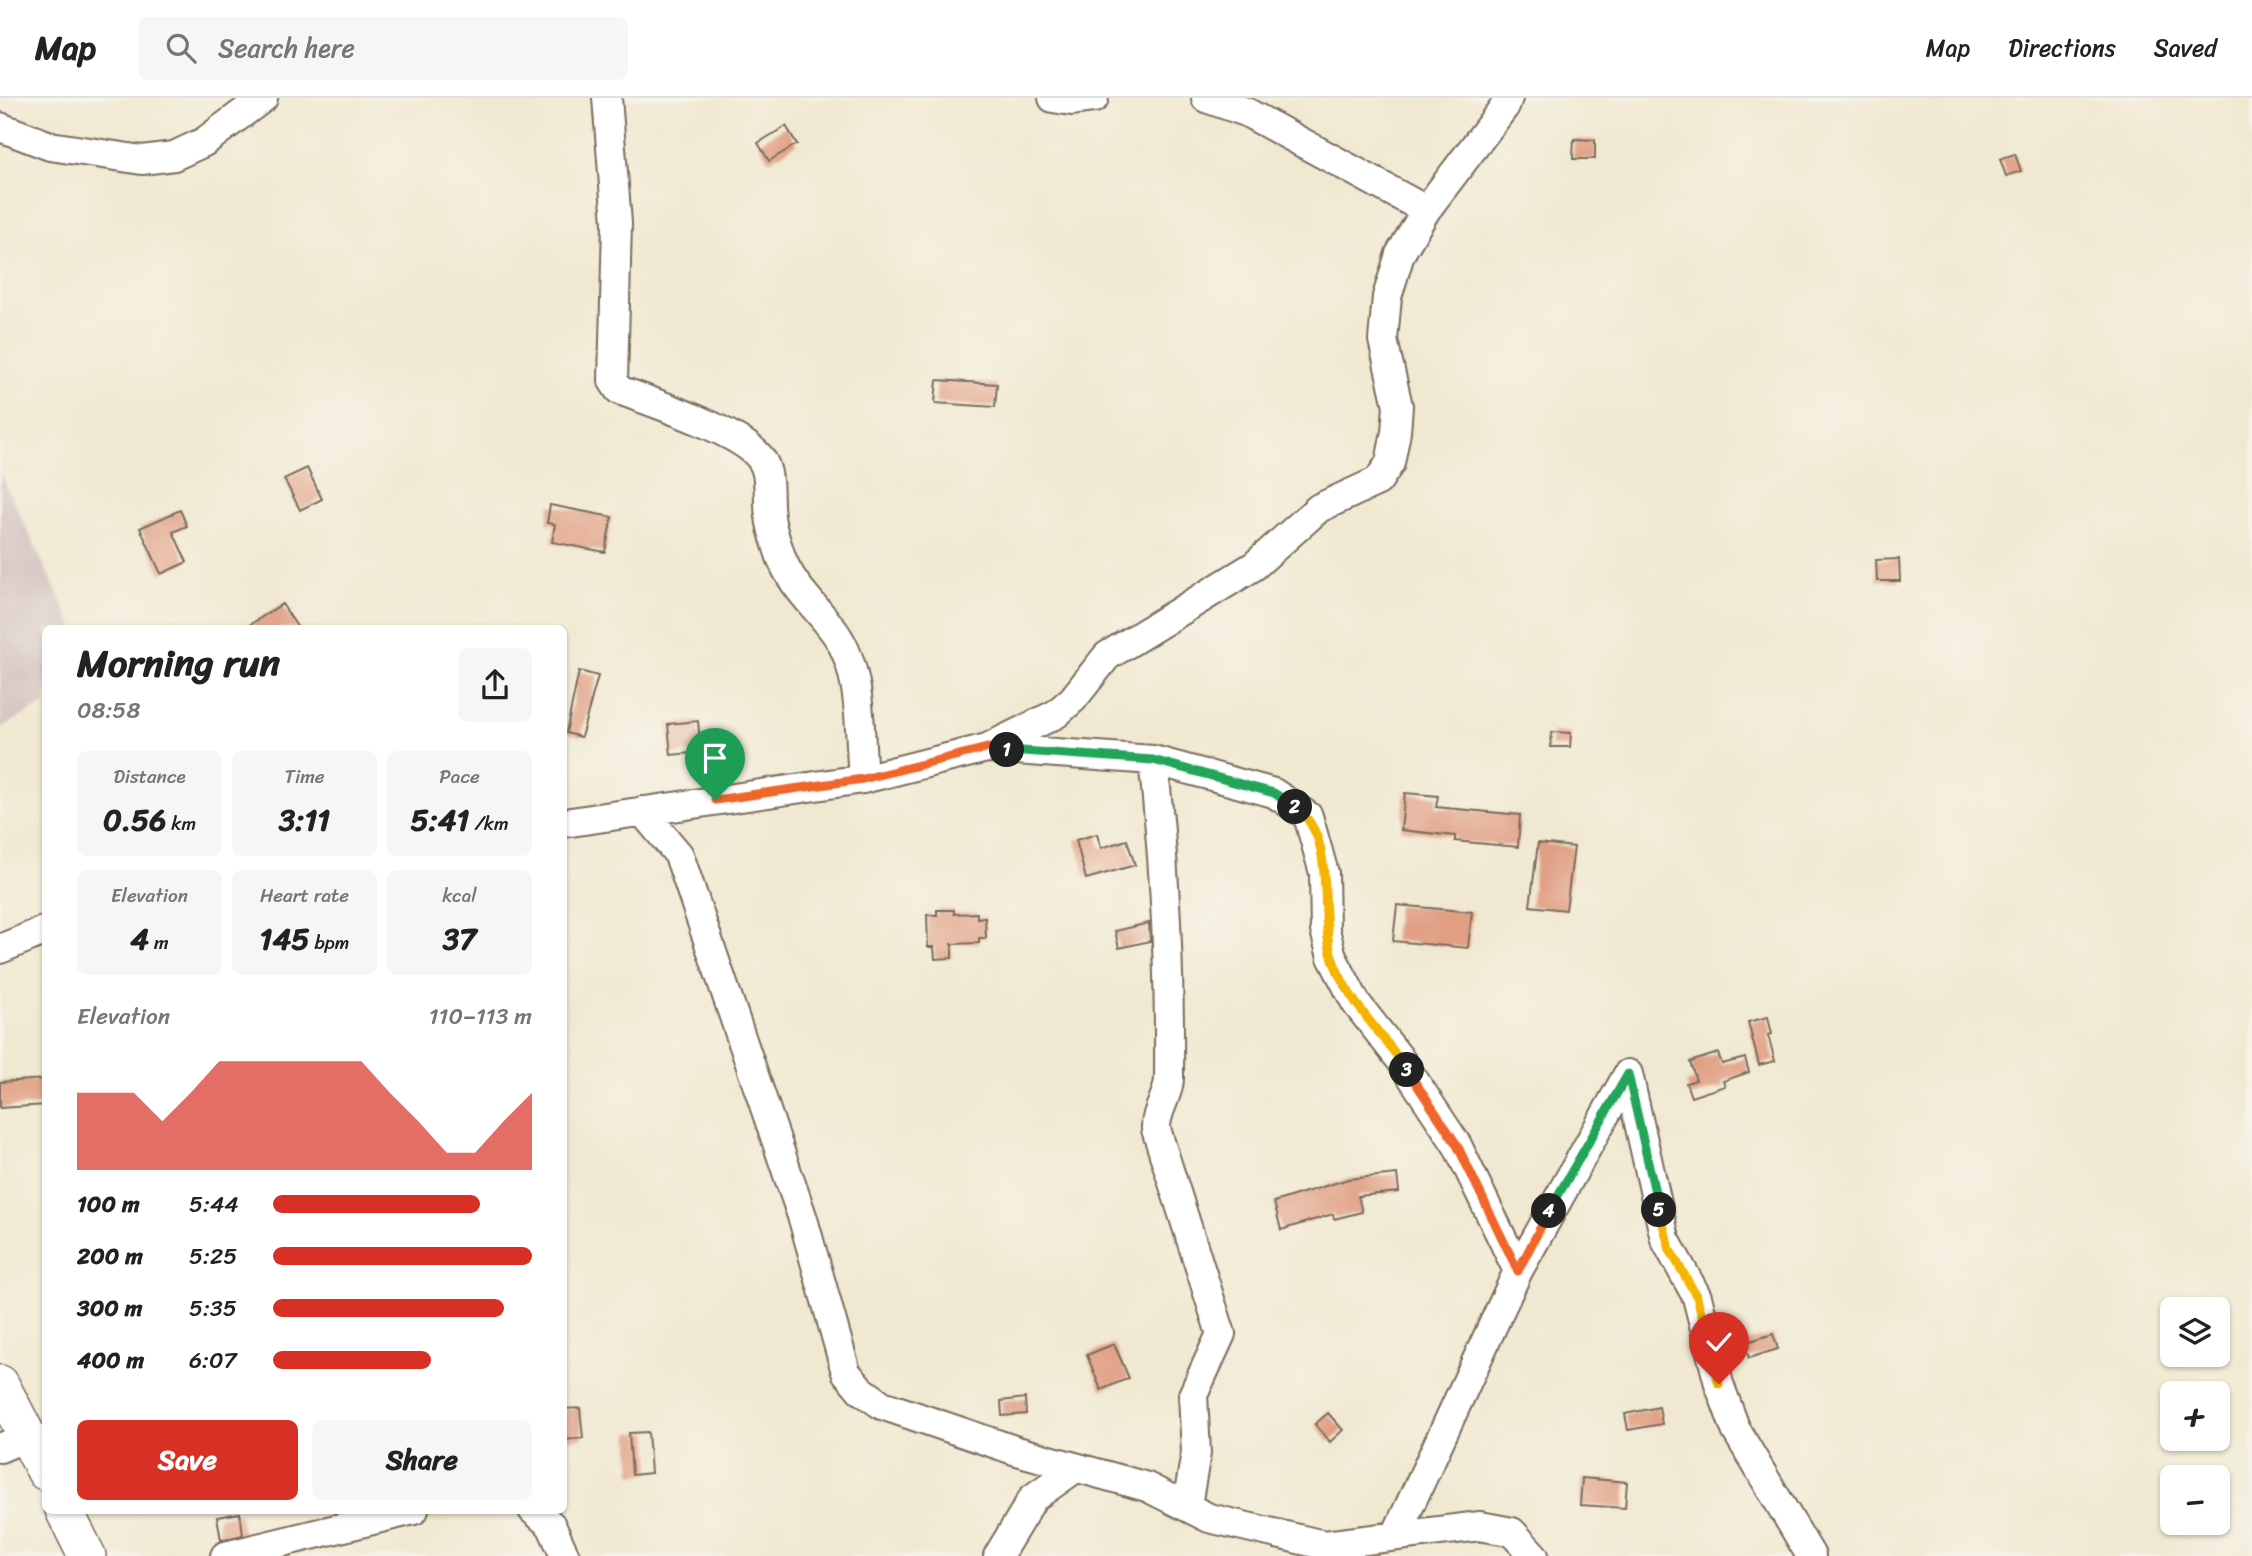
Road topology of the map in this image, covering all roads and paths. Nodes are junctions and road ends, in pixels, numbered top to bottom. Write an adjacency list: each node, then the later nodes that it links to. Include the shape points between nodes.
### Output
1 (263, 98): 7 (street, via 204,142 174,156 142,160 50,146)
2 (607, 98): 11 (street, via 617,223 614,381 619,390 683,414 749,447 762,460 770,518 782,559 848,656)
3 (1053, 98): 4 (street, via 1072,102)
4 (1094, 98)
5 (1206, 98): 8 (street, via 1246,112)
6 (1508, 98): 8 (street)
7 (0, 127)
8 (1426, 210): 9 (street, via 1400,254 1387,297 1383,340 1398,405 1390,463 1378,481 1319,508 1254,566 1107,656 1056,713)
9 (987, 748): 10 (street); 11 (street)
10 (1153, 760): 16 (street, via 1274,793 1308,816 1324,873 1325,930 1332,957 1356,1003 1457,1145); 21 (street, via 1168,923 1169,1091 1156,1129 1221,1334 1193,1395 1196,1453)
11 (863, 779): 12 (street)
12 (642, 811): 13 (street); 20 (street, via 679,855 803,1219 846,1372 883,1405)
13 (567, 823)
14 (42, 932): 15 (street)
15 (0, 949)
16 (1518, 1271): 25 (street); 32 (street, via 1628,1074 1665,1239 1697,1297 1728,1409)
17 (0, 1384): 18 (main road)
18 (14, 1442): 19 (main road)
19 (42, 1468)
20 (1074, 1469): 21 (street, via 1147,1487); 30 (street, via 1033,1499)
21 (1187, 1505): 26 (street, via 1224,1522)
22 (66, 1514): 28 (main road)
23 (398, 1514): 29 (street)
24 (538, 1514): 27 (street)
25 (1396, 1535): 26 (street); 31 (street, via 1501,1528 1523,1541)
26 (1331, 1551)
27 (572, 1554)
28 (87, 1556)
29 (225, 1556)
30 (998, 1556)
31 (1534, 1556)
32 (1811, 1556)

